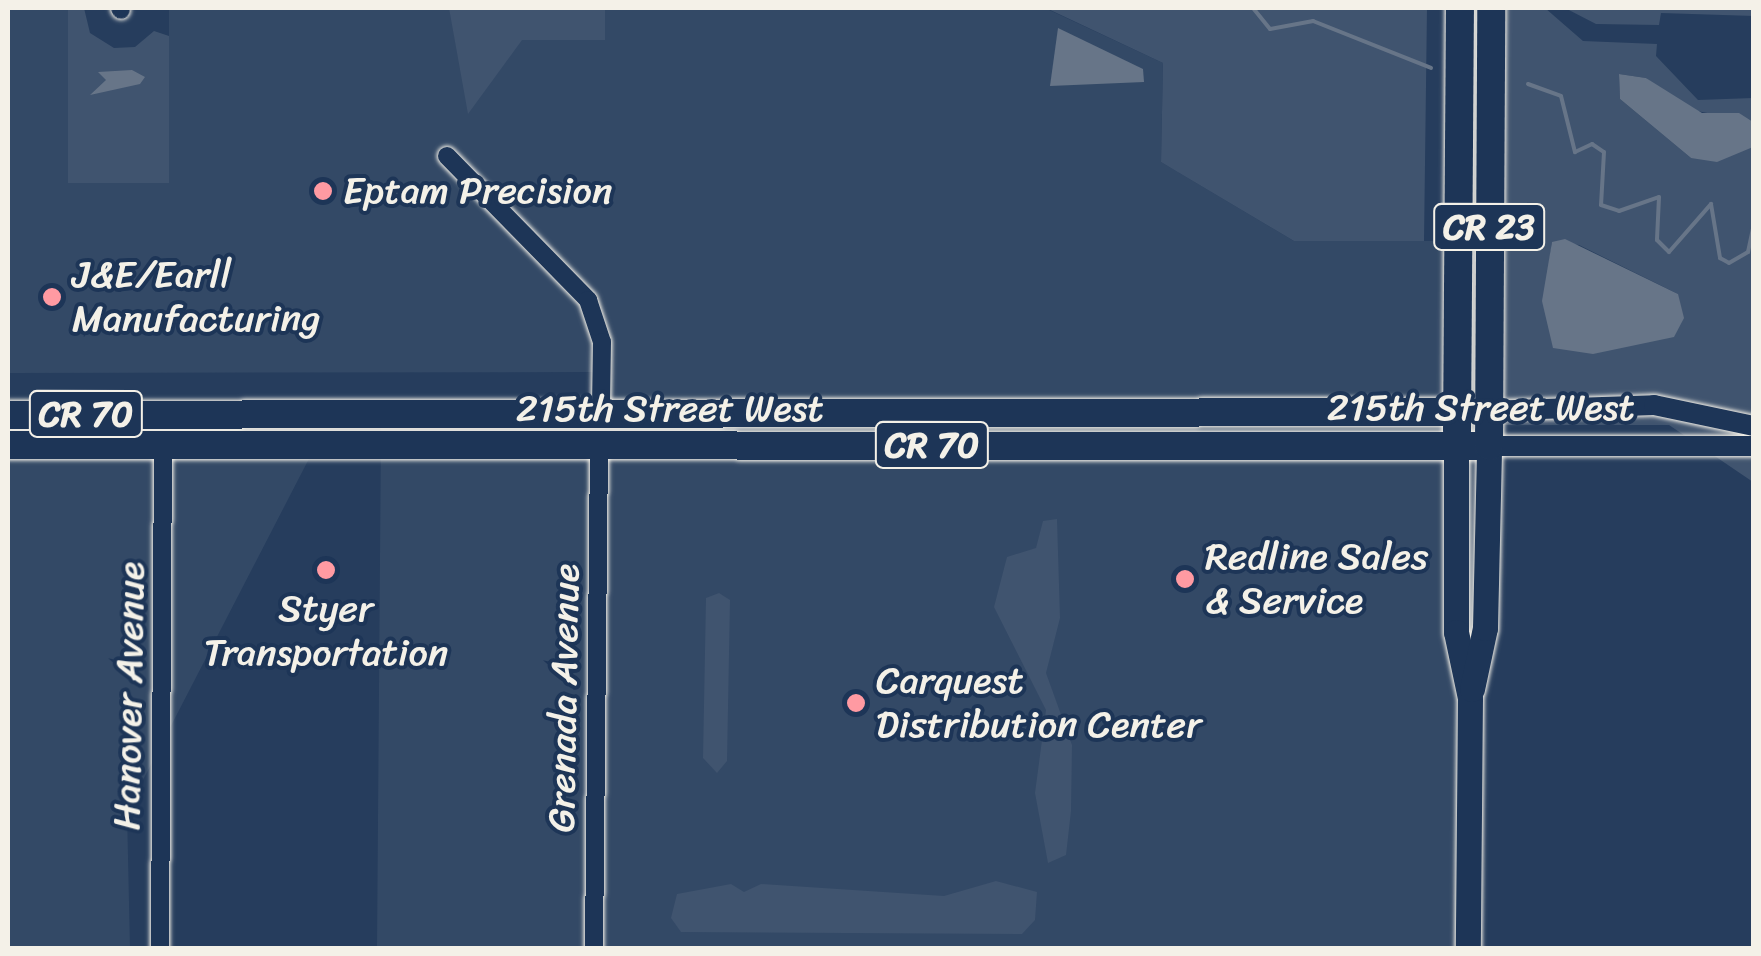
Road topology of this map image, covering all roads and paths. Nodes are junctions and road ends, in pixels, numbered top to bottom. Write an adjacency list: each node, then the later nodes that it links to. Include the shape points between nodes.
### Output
1 (1460, 8): 6 (main road, CR 23)
2 (1490, 8): 7 (main road, CR 23)
3 (447, 156): 4 (street, via 588,300 602,342)
4 (601, 409): 5 (main road, 215th Street West / CR 70); 8 (main road, 215th Street West / CR 70); 13 (main road, via 568,431)
5 (809, 409): 6 (main road, 215th Street West / CR 70); 16 (main road, via 775,422 638,429)
6 (1457, 412): 7 (street); 12 (main road, CR 23)
7 (1488, 413): 9 (street, via 1654,405); 14 (main road, CR 23)
8 (8, 414)
9 (1754, 426)
10 (163, 444): 11 (main road, 215th Street West / CR 70); 13 (main road, 215th Street West / CR 70); 18 (street, Hanover Avenue)
11 (8, 445)
12 (1456, 445): 14 (main road, 215th Street West / CR 70); 16 (main road, 215th Street West / CR 70); 17 (main road, CR 23, via 1456,632)
13 (360, 446): 16 (main road, 215th Street West / CR 70)
14 (1489, 446): 15 (street, 215th Street West); 17 (main road, CR 23, via 1485,628)
15 (1754, 446)
16 (599, 448): 19 (street, Grenada Avenue)
17 (1470, 698): 20 (main road, CR 23)
18 (160, 948)
19 (594, 948)
20 (1468, 948)

